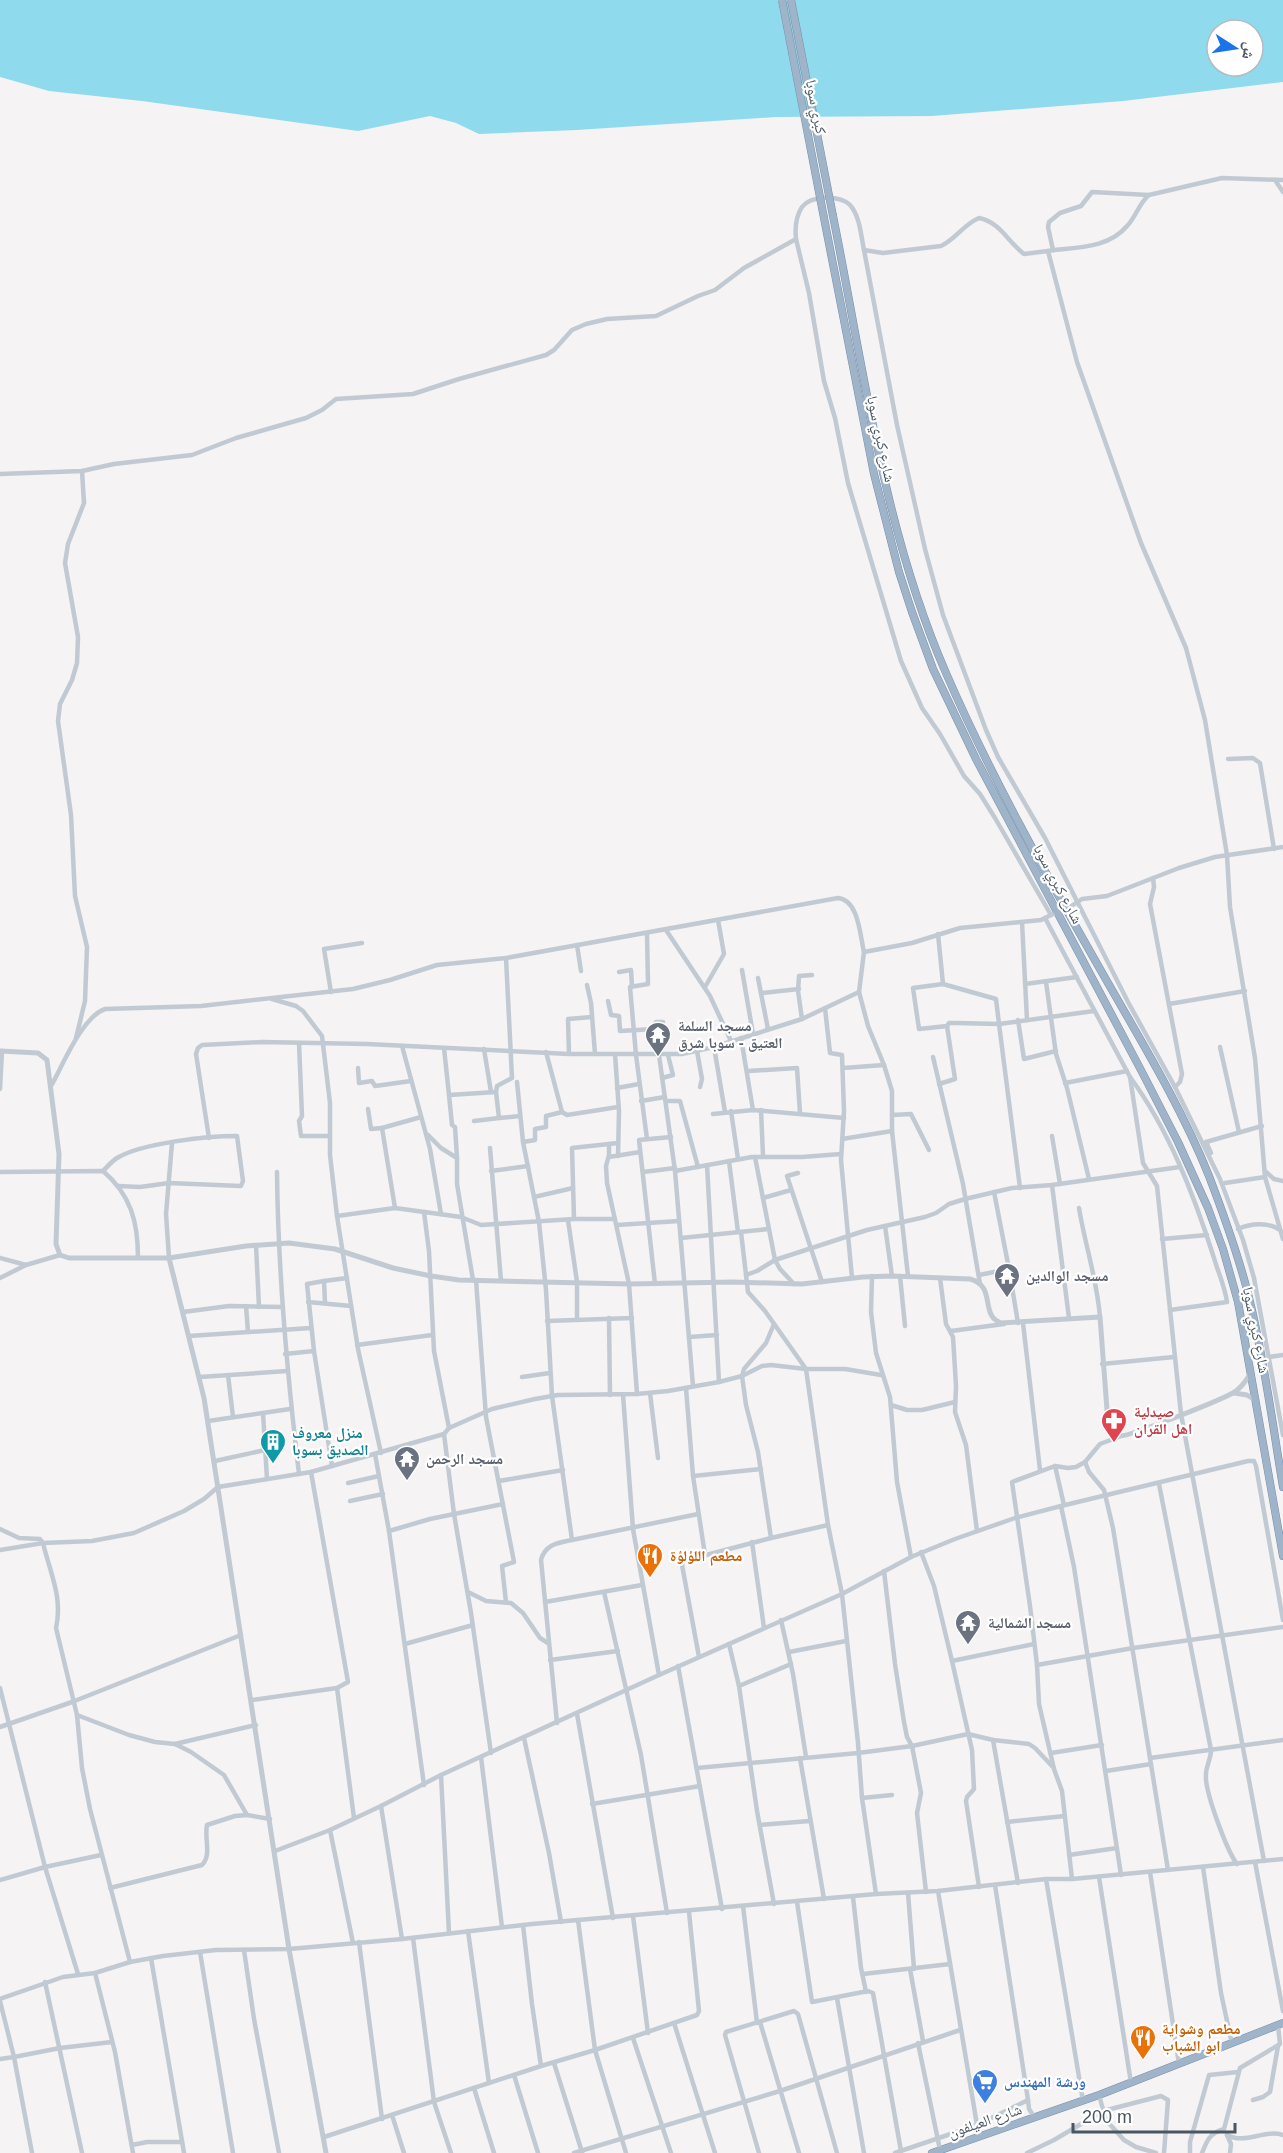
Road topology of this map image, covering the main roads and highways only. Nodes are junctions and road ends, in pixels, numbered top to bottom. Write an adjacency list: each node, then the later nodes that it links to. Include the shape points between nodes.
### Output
1 (782, 0): 4 (highway, كبري سوبا, bridge)
2 (791, 0): 3 (highway, كبري سوبا, bridge)
3 (833, 216): 5 (highway, شارع كبري سوبا, via 886,484 903,552 945,671 1067,909 1177,1109)
4 (824, 218): 6 (highway, شارع كبري سوبا, via 874,474 899,572 927,654 1054,914 1094,978 1178,1142)
5 (1227, 1225): 6 (highway); 7 (highway, شارع كبري سوبا, via 1251,1305)
6 (1215, 1229): 9 (highway, شارع كبري سوبا, via 1235,1290)
7 (1281, 1459): 8 (highway, شارع كبري سوبا)
8 (1283, 1487)
9 (1283, 1556)
10 (1280, 2024): 11 (highway, شارع العيلفون, via 1083,2101)
11 (932, 2153)

